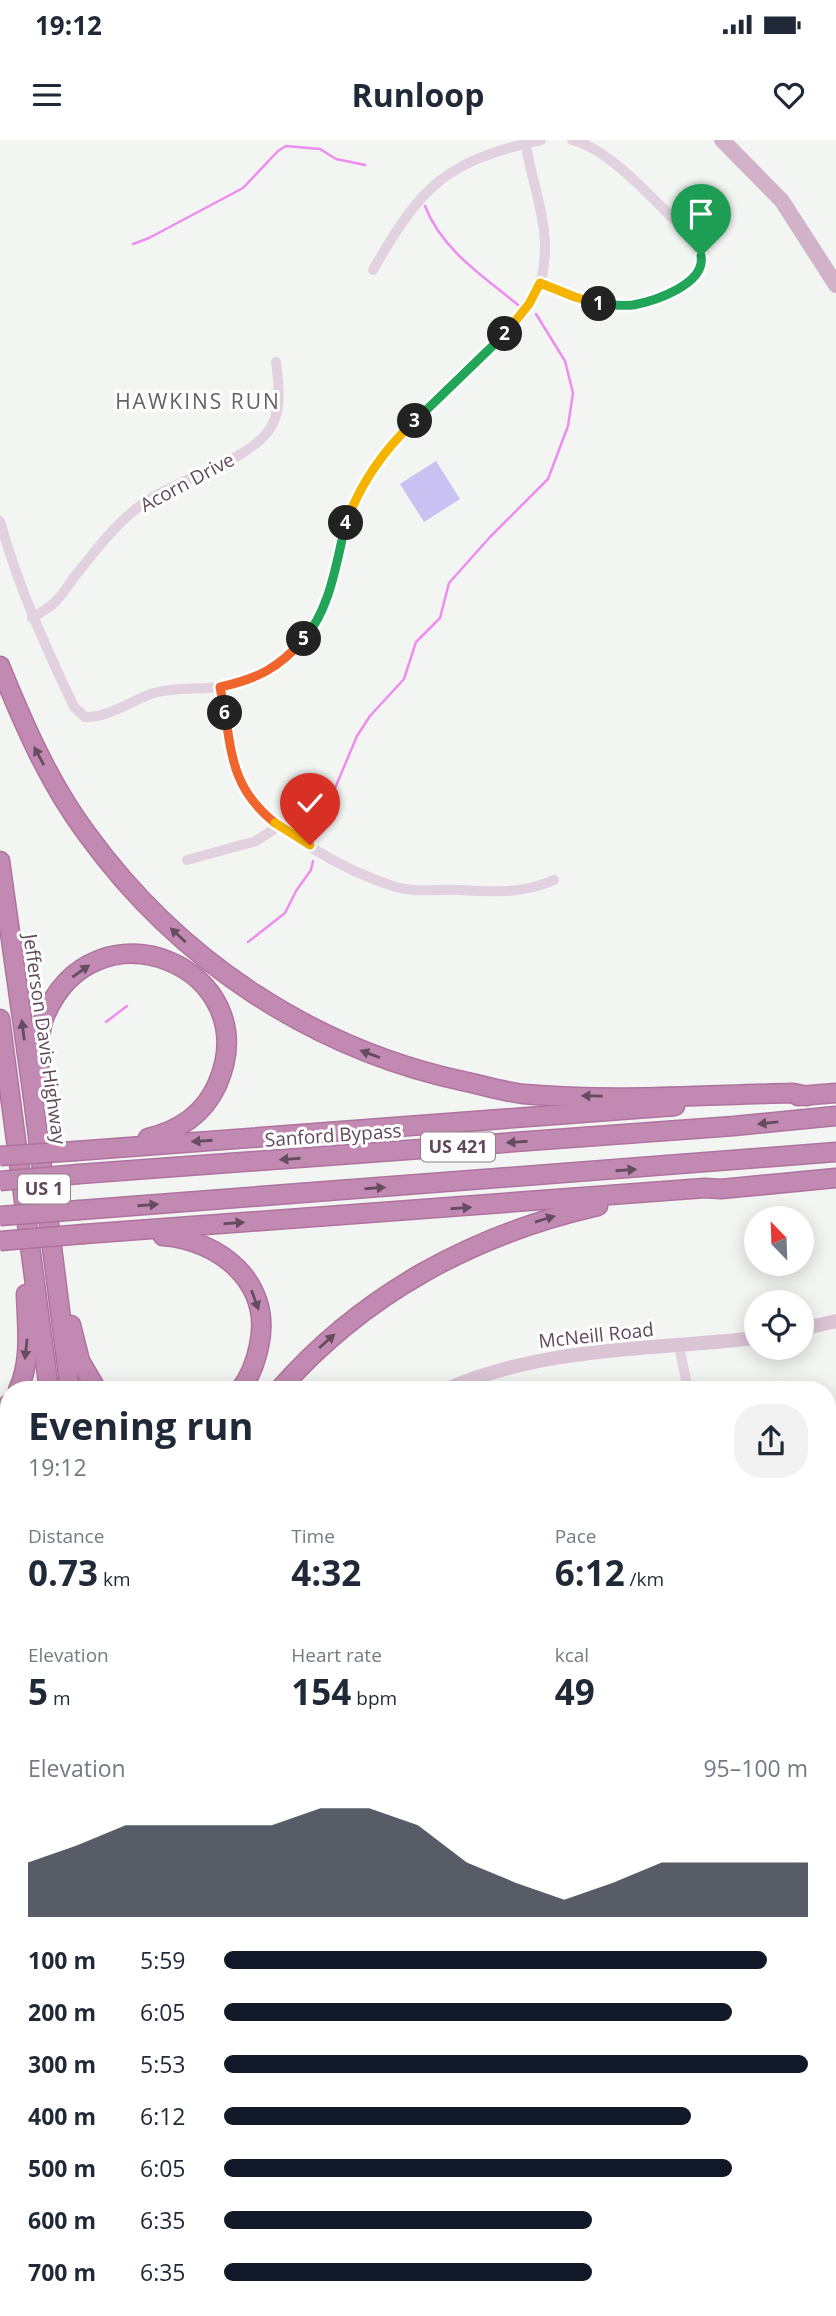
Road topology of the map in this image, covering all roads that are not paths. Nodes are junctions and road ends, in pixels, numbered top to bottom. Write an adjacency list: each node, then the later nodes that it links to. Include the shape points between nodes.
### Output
1 (541, 140): 4 (street)
2 (572, 140): 6 (street, via 595,148 613,162 695,242 702,261 695,276 683,286 632,305 601,304)
3 (722, 140): 7 (main road, via 782,201)
4 (526, 142): 5 (street, via 489,153 444,175 405,218); 6 (street, via 546,244)
5 (373, 270)
6 (540, 283): 12 (street, via 510,329 397,438 375,467 347,520 315,627 277,666 248,681)
7 (836, 285)
8 (276, 362): 10 (street, Acorn Drive, via 278,401 267,434 229,460 131,512 54,603)
9 (0, 521): 10 (street)
10 (32, 618): 12 (street, via 74,707 85,717 96,717 157,692)
11 (0, 666): 21 (highway, one-way to 11, via 522,1094 425,1073 307,1026 206,961 134,891 87,834 38,755)
12 (220, 687): 13 (street, via 234,770 254,802)
13 (279, 826): 14 (street, via 256,841); 16 (street, via 353,870 398,887 484,893 539,887)
14 (187, 860)
15 (0, 861): 22 (highway, Jefferson Davis Highway / US 1, one-way to 15)
16 (554, 880)
17 (0, 1019): 20 (highway, US 1)
18 (0, 1076): 20 (highway)
19 (836, 1093): 21 (highway)
20 (10, 1096): 33 (highway, US 1)
21 (807, 1096): 24 (highway, one-way to 24)
22 (33, 1097): 24 (highway, one-way to 24, via 42,1021 67,981 86,967 104,958 145,953 180,965 205,987 221,1015 225,1044 222,1072 208,1102 179,1128 151,1138); 34 (highway, Jefferson Davis Highway / US 1)
23 (836, 1116): 28 (highway, Sanford Bypass / US 421, one-way to 28, bridge)
24 (76, 1151): 26 (highway, bridge)
25 (836, 1152): 30 (highway, US 421, one-way to 25, bridge)
26 (0, 1156)
27 (836, 1178): 29 (highway)
28 (0, 1181)
29 (721, 1189): 31 (highway, one-way to 29); 44 (highway, one-way to 29, via 367,1309 428,1269 483,1241 598,1206)
30 (0, 1216)
31 (89, 1234): 32 (highway, bridge); 43 (highway, one-way to 43, via 175,1237 202,1244 226,1258 244,1276 261,1319 256,1362)
32 (0, 1241)
33 (32, 1260): 39 (highway, one-way to 39); 40 (highway, US 1)
34 (55, 1280): 41 (highway, Jefferson Davis Highway / US 1); 42 (highway, via 80,1361)
35 (836, 1321): 36 (street)
36 (814, 1326)
37 (744, 1339): 38 (street, McNeill Road)
38 (679, 1346): 45 (street, McNeill Road, via 524,1362); 46 (street)
39 (22, 1381)
40 (48, 1381)
41 (69, 1381)
42 (92, 1381)
43 (245, 1381)
44 (288, 1381)
45 (466, 1381)
46 (686, 1381)

